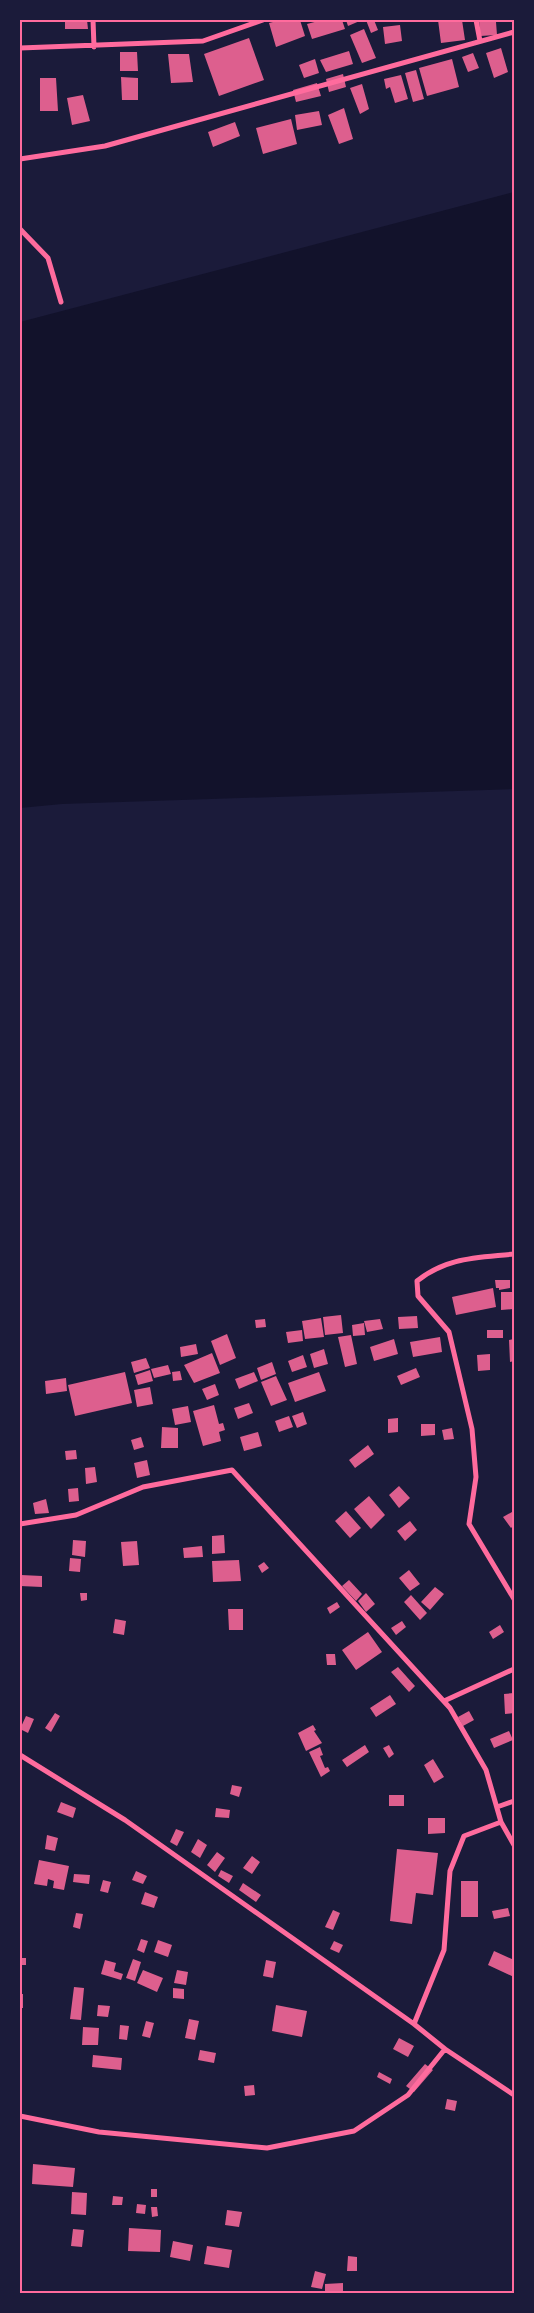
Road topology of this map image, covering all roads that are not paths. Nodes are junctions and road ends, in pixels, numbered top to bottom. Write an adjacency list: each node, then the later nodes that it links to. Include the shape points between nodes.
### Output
1 (92, 20): 6 (street)
2 (476, 20): 5 (street)
3 (259, 21): 6 (street, via 203,41)
4 (514, 32): 5 (street)
5 (480, 41): 8 (street, via 105,146)
6 (94, 47): 7 (street)
7 (20, 48)
8 (20, 158)
9 (20, 229): 10 (street, via 48,258)
10 (61, 302)
11 (514, 1254): 13 (street, via 451,1261 417,1281 418,1296 448,1332 472,1430 476,1477 469,1524)
12 (20, 1524): 15 (street, via 76,1515 143,1487 232,1470)
13 (514, 1599)
14 (514, 1669): 15 (street)
15 (444, 1701): 18 (street, via 486,1770)
16 (20, 1755): 21 (street, via 125,1820)
17 (514, 1801): 18 (street)
18 (497, 1807): 19 (street)
19 (501, 1822): 20 (street); 21 (street, via 464,1836 450,1871 444,1950)
20 (514, 1845)
21 (414, 2024): 22 (street)
22 (445, 2049): 23 (street); 24 (street, via 408,2095 354,2130 267,2148 99,2132)
23 (514, 2095)
24 (20, 2116)

